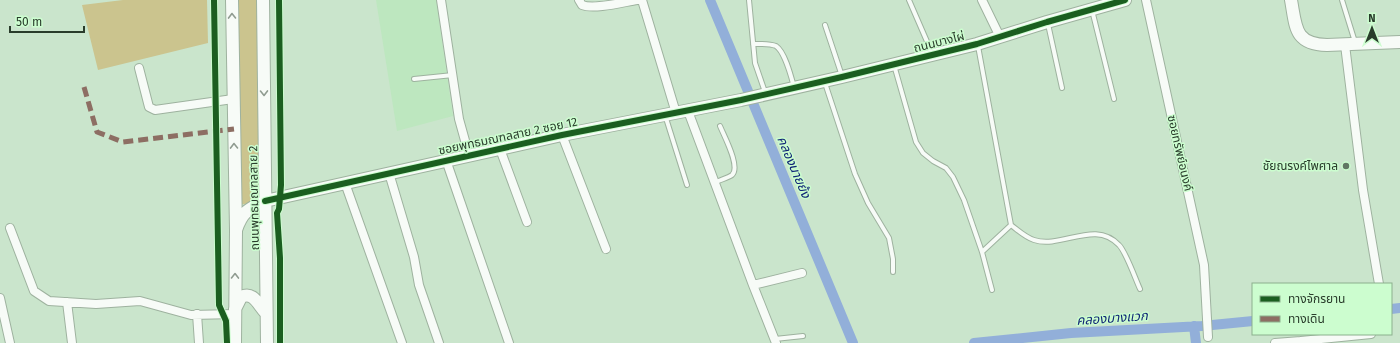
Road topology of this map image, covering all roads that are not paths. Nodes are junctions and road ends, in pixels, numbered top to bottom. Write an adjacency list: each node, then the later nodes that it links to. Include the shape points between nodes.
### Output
1 (232, 0): 33 (street, ถนนพุทธมณฑลสาย 2, one-way to 1)
2 (263, 0): 45 (street, ถนนพุทธมณฑลสาย 2, one-way to 45)
3 (441, 0): 26 (street)
4 (580, 0): 14 (street, via 586,7)
5 (637, 0): 14 (street)
6 (642, 0): 35 (street)
7 (749, 0): 20 (lane)
8 (909, 0): 23 (lane)
9 (982, 0): 18 (street)
10 (1126, 0): 15 (street, ถนนบางไผ่)
11 (1146, 0): 65 (street, ซอยทรัพย์อนงค์, via 1204,265)
12 (1291, 0): 22 (street, via 1297,31 1306,42 1316,45)
13 (1342, 0): 22 (lane)
14 (613, 2)
15 (1091, 9): 16 (street, ถนนบางไผ่); 34 (lane)
16 (1047, 22): 18 (street, ถนนบางไผ่); 31 (lane)
17 (825, 25): 27 (lane)
18 (1000, 37): 21 (street, ถนนบางไผ่)
19 (1400, 42): 22 (street)
20 (754, 44): 30 (lane, via 776,47 783,55); 32 (lane)
21 (977, 44): 23 (street, ถนนบางไผ่); 47 (lane)
22 (1351, 44): 54 (street, via 1363,190)
23 (933, 55): 24 (street, ถนนบางไผ่)
24 (894, 65): 27 (street, ถนนบางไผ่); 51 (lane, via 916,142 923,154 946,168 953,177)
25 (139, 68): 33 (street, via 149,107 155,110)
26 (453, 75): 28 (lane); 39 (street, via 459,119)
27 (842, 77): 29 (street, ถนนบางไผ่)
28 (414, 79)
29 (825, 81): 30 (street, ถนนบางไผ่); 52 (lane, via 855,174 868,203 889,238)
30 (795, 88): 32 (street, ถนนบางไผ่)
31 (1062, 88)
32 (761, 96): 35 (street, ซอยพุทธมณฑลสาย 2 ซอย 12)
33 (233, 99): 49 (street, ถนนพุทธมณฑลสาย 2, one-way to 33)
34 (1114, 99)
35 (676, 113): 37 (street, ซอยพุทธมณฑลสาย 2 ซอย 12); 43 (street); 44 (lane)
36 (720, 126): 43 (lane, via 735,162 735,170)
37 (562, 135): 38 (street, ซอยพุทธมณฑลสาย 2 ซอย 12); 50 (street)
38 (500, 149): 39 (street, ซอยพุทธมณฑลสาย 2 ซอย 12); 46 (street)
39 (469, 155): 40 (street, ซอยพุทธมณฑลสาย 2 ซอย 12)
40 (446, 160): 41 (street, ซอยพุทธมณฑลสาย 2 ซอย 12); 75 (street)
41 (389, 173): 42 (street, ซอยพุทธมณฑลสาย 2 ซอย 12); 74 (street, via 414,257 419,285)
42 (345, 183): 45 (street, ซอยพุทธมณฑลสาย 2 ซอย 12); 73 (street)
43 (714, 183): 55 (street)
44 (687, 185)
45 (265, 202): 49 (street, ซอยพุทธมณฑลสาย 2 ซอย 12, via 245,212); 61 (street, ถนนพุทธมณฑลสาย 2)
46 (527, 222)
47 (1011, 225): 51 (lane); 56 (lane, via 1025,236 1036,240 1054,241 1090,233 1102,234 1113,239 1120,246)
48 (10, 228): 59 (street, via 34,291 49,301)
49 (236, 230): 60 (street, ถนนพุทธมณฑลสาย 2, one-way to 49)
50 (606, 249)
51 (982, 252): 57 (lane)
52 (893, 272)
53 (802, 273): 55 (street)
54 (1379, 283)
55 (753, 285): 66 (street)
56 (1140, 289)
57 (992, 290)
58 (0, 298): 68 (street)
59 (66, 302): 62 (street, via 96,304 140,301 191,315); 69 (street)
60 (235, 312): 61 (street, via 241,297 245,295 255,298); 62 (street); 71 (street, ถนนพุทธมณฑลสาย 2)
61 (266, 313): 72 (street, ถนนพุทธมณฑลสาย 2)
62 (197, 314): 70 (street)
63 (1361, 335): 67 (street)
64 (803, 336): 66 (lane)
65 (1208, 337)
66 (776, 341)
67 (1301, 342): 76 (street)
68 (10, 343)
69 (72, 343)
70 (199, 343)
71 (235, 343)
72 (267, 343)
73 (402, 343)
74 (439, 343)
75 (509, 343)
76 (1275, 343)

